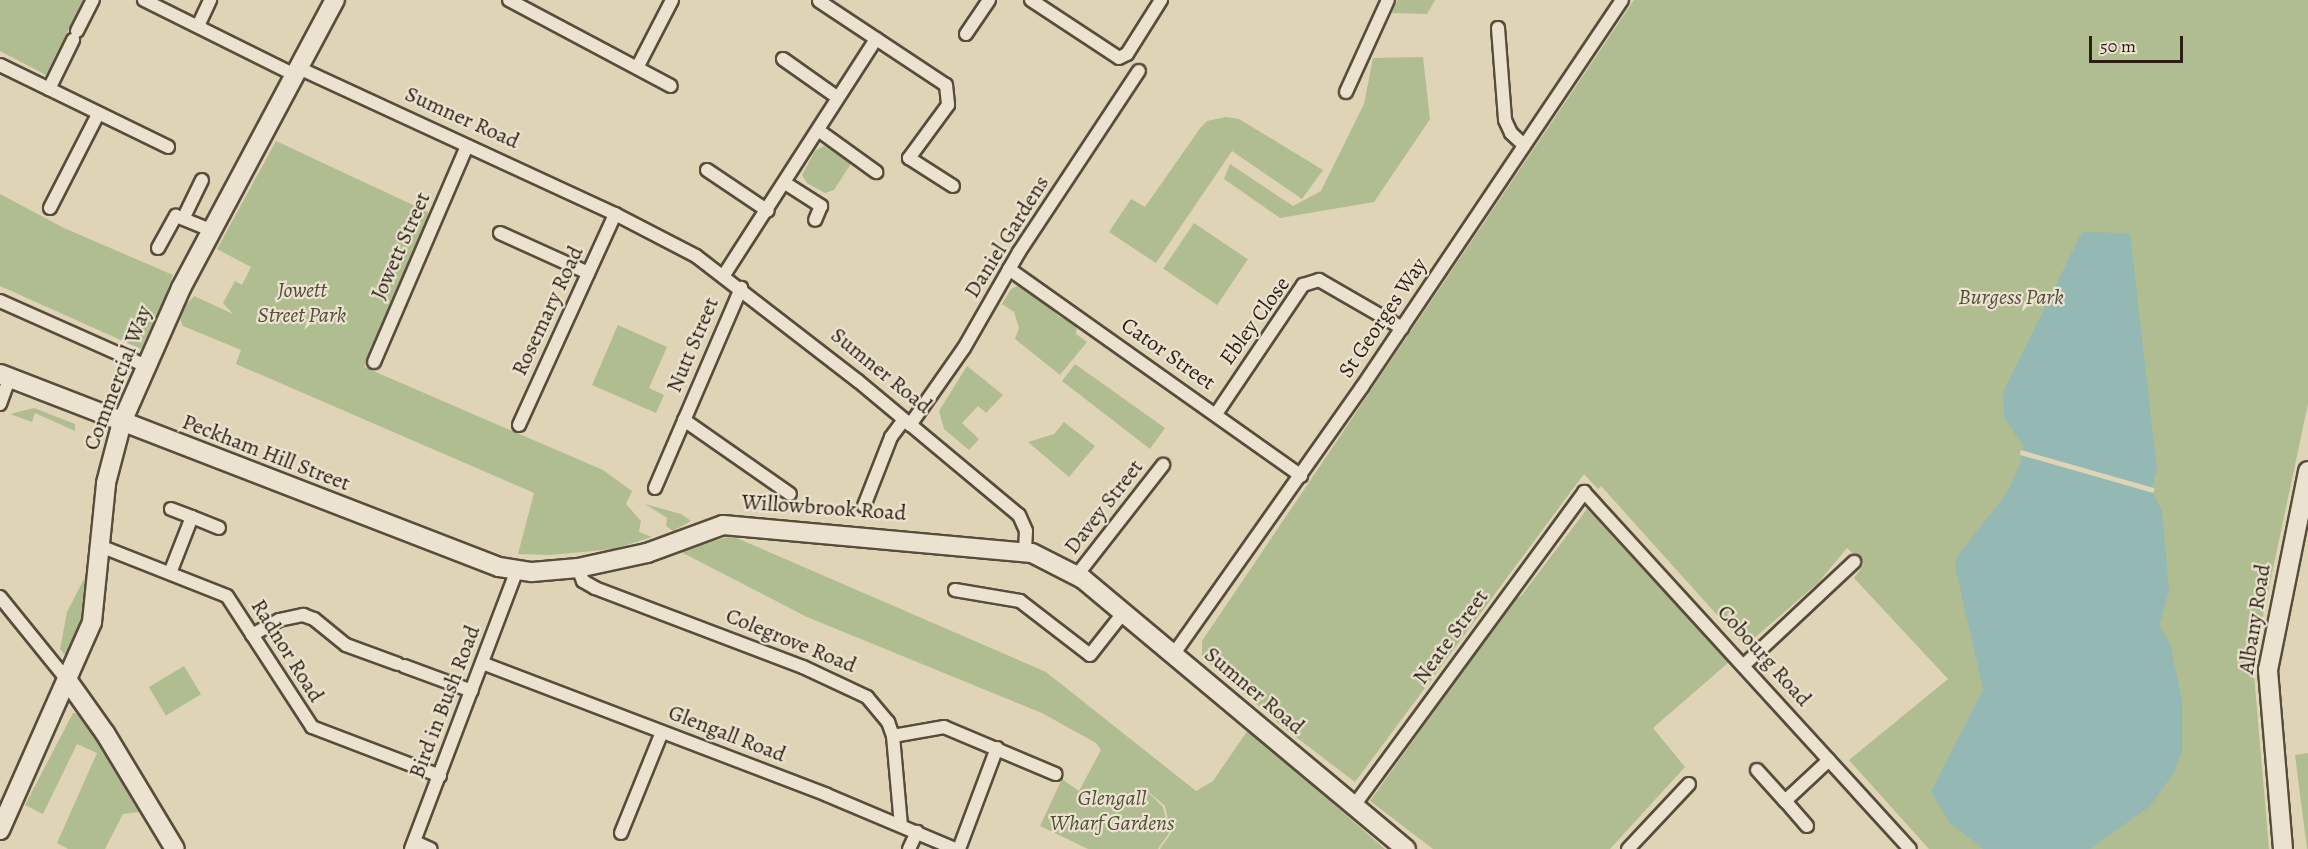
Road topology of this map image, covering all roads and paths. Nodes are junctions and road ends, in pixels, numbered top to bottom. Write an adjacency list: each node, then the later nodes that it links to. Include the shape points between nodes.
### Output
1 (93, 0): 23 (street)
2 (144, 0): 13 (street, Sumner Road)
3 (210, 0): 13 (street)
4 (336, 0): 21 (main road, Commercial Way)
5 (509, 0): 19 (street)
6 (672, 0): 19 (street)
7 (989, 0): 15 (street)
8 (1031, 0): 9 (street, via 1119,58 1127,54)
9 (1161, 0)
10 (1388, 0): 24 (street)
11 (1622, 0): 28 (street, St Georges Way)
12 (819, 1): 16 (street)
13 (198, 26): 21 (street, Sumner Road)
14 (1498, 28): 28 (street, via 1505,120)
15 (966, 34)
16 (876, 39): 25 (street); 35 (street, via 946,85 948,105 909,158)
17 (783, 59): 25 (street)
18 (0, 65): 23 (street)
19 (638, 66): 22 (street)
20 (1138, 71): 44 (street, Daniel Gardens)
21 (304, 72): 30 (street, Sumner Road); 41 (main road, Commercial Way)
22 (671, 86)
23 (49, 89): 26 (street)
24 (1346, 92)
25 (838, 98): 27 (street)
26 (98, 114): 29 (street); 36 (street)
27 (818, 130): 32 (street); 34 (street)
28 (1524, 145): 49 (street, St Georges Way)
29 (168, 147)
30 (467, 147): 38 (street, Sumner Road); 50 (street, Jowett Street)
31 (707, 170): 37 (street)
32 (876, 172)
33 (202, 180): 39 (street)
34 (784, 183): 37 (street); 40 (street, via 821,206)
35 (953, 186)
36 (50, 208)
37 (768, 211): 46 (street)
38 (615, 214): 45 (street, Rosemary Road); 46 (street, Sumner Road, via 675,244)
39 (184, 217): 41 (street); 43 (street, via 176,216)
40 (815, 220)
41 (213, 231): 51 (main road, Commercial Way, via 181,288)
42 (500, 232): 45 (street)
43 (159, 248)
44 (1009, 269): 54 (street, Cator Street); 57 (street, Daniel Gardens, via 964,348)
45 (588, 273): 58 (street, Rosemary Road)
46 (724, 275): 47 (street, Sumner Road)
47 (741, 288): 55 (street, Nutt Street); 57 (street, Sumner Road)
48 (0, 301): 51 (street)
49 (1402, 328): 54 (street, Ebley Close, via 1319,280 1303,285); 61 (street, St Georges Way)
50 (375, 362)
51 (146, 366): 56 (main road, Commercial Way)
52 (5, 375): 53 (street); 56 (main road, Peckham Hill Street)
53 (0, 404)
54 (1216, 414): 61 (street, Cator Street)
55 (684, 420): 62 (street, Nutt Street); 64 (street, Nutt Street)
56 (122, 422): 70 (main road, Commercial Way, via 108,471); 74 (main road, Peckham Hill Street, via 475,560)
57 (907, 422): 65 (street, Daniel Gardens, via 891,437); 71 (street, Sumner Road, via 1019,515 1026,531)
58 (519, 425)
59 (1163, 465): 76 (street, Davey Street)
60 (2308, 471): 69 (main road, Albany Road)
61 (1301, 476): 81 (street, St Georges Way)
62 (655, 488)
63 (1584, 492): 83 (street, Cobourg Road); 95 (street, Neate Street)
64 (790, 494)
65 (864, 506)
66 (171, 509): 67 (street)
67 (192, 517): 68 (street); 75 (street)
68 (219, 528)
69 (2300, 545): 109 (main road, Albany Road, via 2268,670)
70 (100, 546): 75 (street, Radnor Road); 84 (main road, Commercial Way, via 93,617)
71 (1025, 551): 73 (main road, Willowbrook Road, via 754,525 714,527 647,553); 76 (main road, Sumner Road)
72 (1854, 562): 83 (street)
73 (578, 568): 74 (main road, Willowbrook Road); 87 (street, Colegrove Road, via 583,580 595,588 853,689 878,708)
74 (517, 570): 82 (street, Bird in Bush Road)
75 (170, 573): 80 (street, Radnor Road, via 227,596)
76 (1077, 576): 79 (main road, Sumner Road)
77 (955, 590): 79 (street, via 1020,601 1090,655)
78 (0, 597): 84 (street)
79 (1123, 613): 81 (main road, Sumner Road)
80 (252, 635): 85 (street, via 279,620 303,615 314,619 346,645); 92 (street, Radnor Road, via 312,727)
81 (1173, 655): 95 (main road, Sumner Road)
82 (482, 663): 85 (street, Bird in Bush Road); 86 (street, Glengall Road)
83 (1744, 665): 89 (street, Cobourg Road)
84 (68, 681): 98 (main road, Commercial Way); 102 (main road, via 105,733)
85 (472, 691): 92 (street, Bird in Bush Road)
86 (662, 732): 96 (street, Glengall Road); 100 (street)
87 (893, 736): 88 (street, via 944,727); 96 (street, Colegrove Road)
88 (997, 748): 91 (street); 105 (street)
89 (1829, 760): 94 (street); 108 (street, Cobourg Road)
90 (1758, 770): 94 (street)
91 (1055, 774)
92 (440, 776): 101 (street, Bird in Bush Road)
93 (1689, 784): 107 (street)
94 (1785, 801): 97 (street)
95 (1353, 807): 106 (main road, Sumner Road)
96 (901, 825): 99 (street, Glengall Road)
97 (1807, 826)
98 (0, 830)
99 (917, 832): 104 (street); 105 (street, Glengall Road)
100 (621, 833)
101 (413, 845): 103 (street)
102 (175, 849)
103 (431, 849)
104 (909, 849)
105 (957, 849)
106 (1406, 849)
107 (1628, 849)
108 (1910, 849)
109 (2283, 849)

